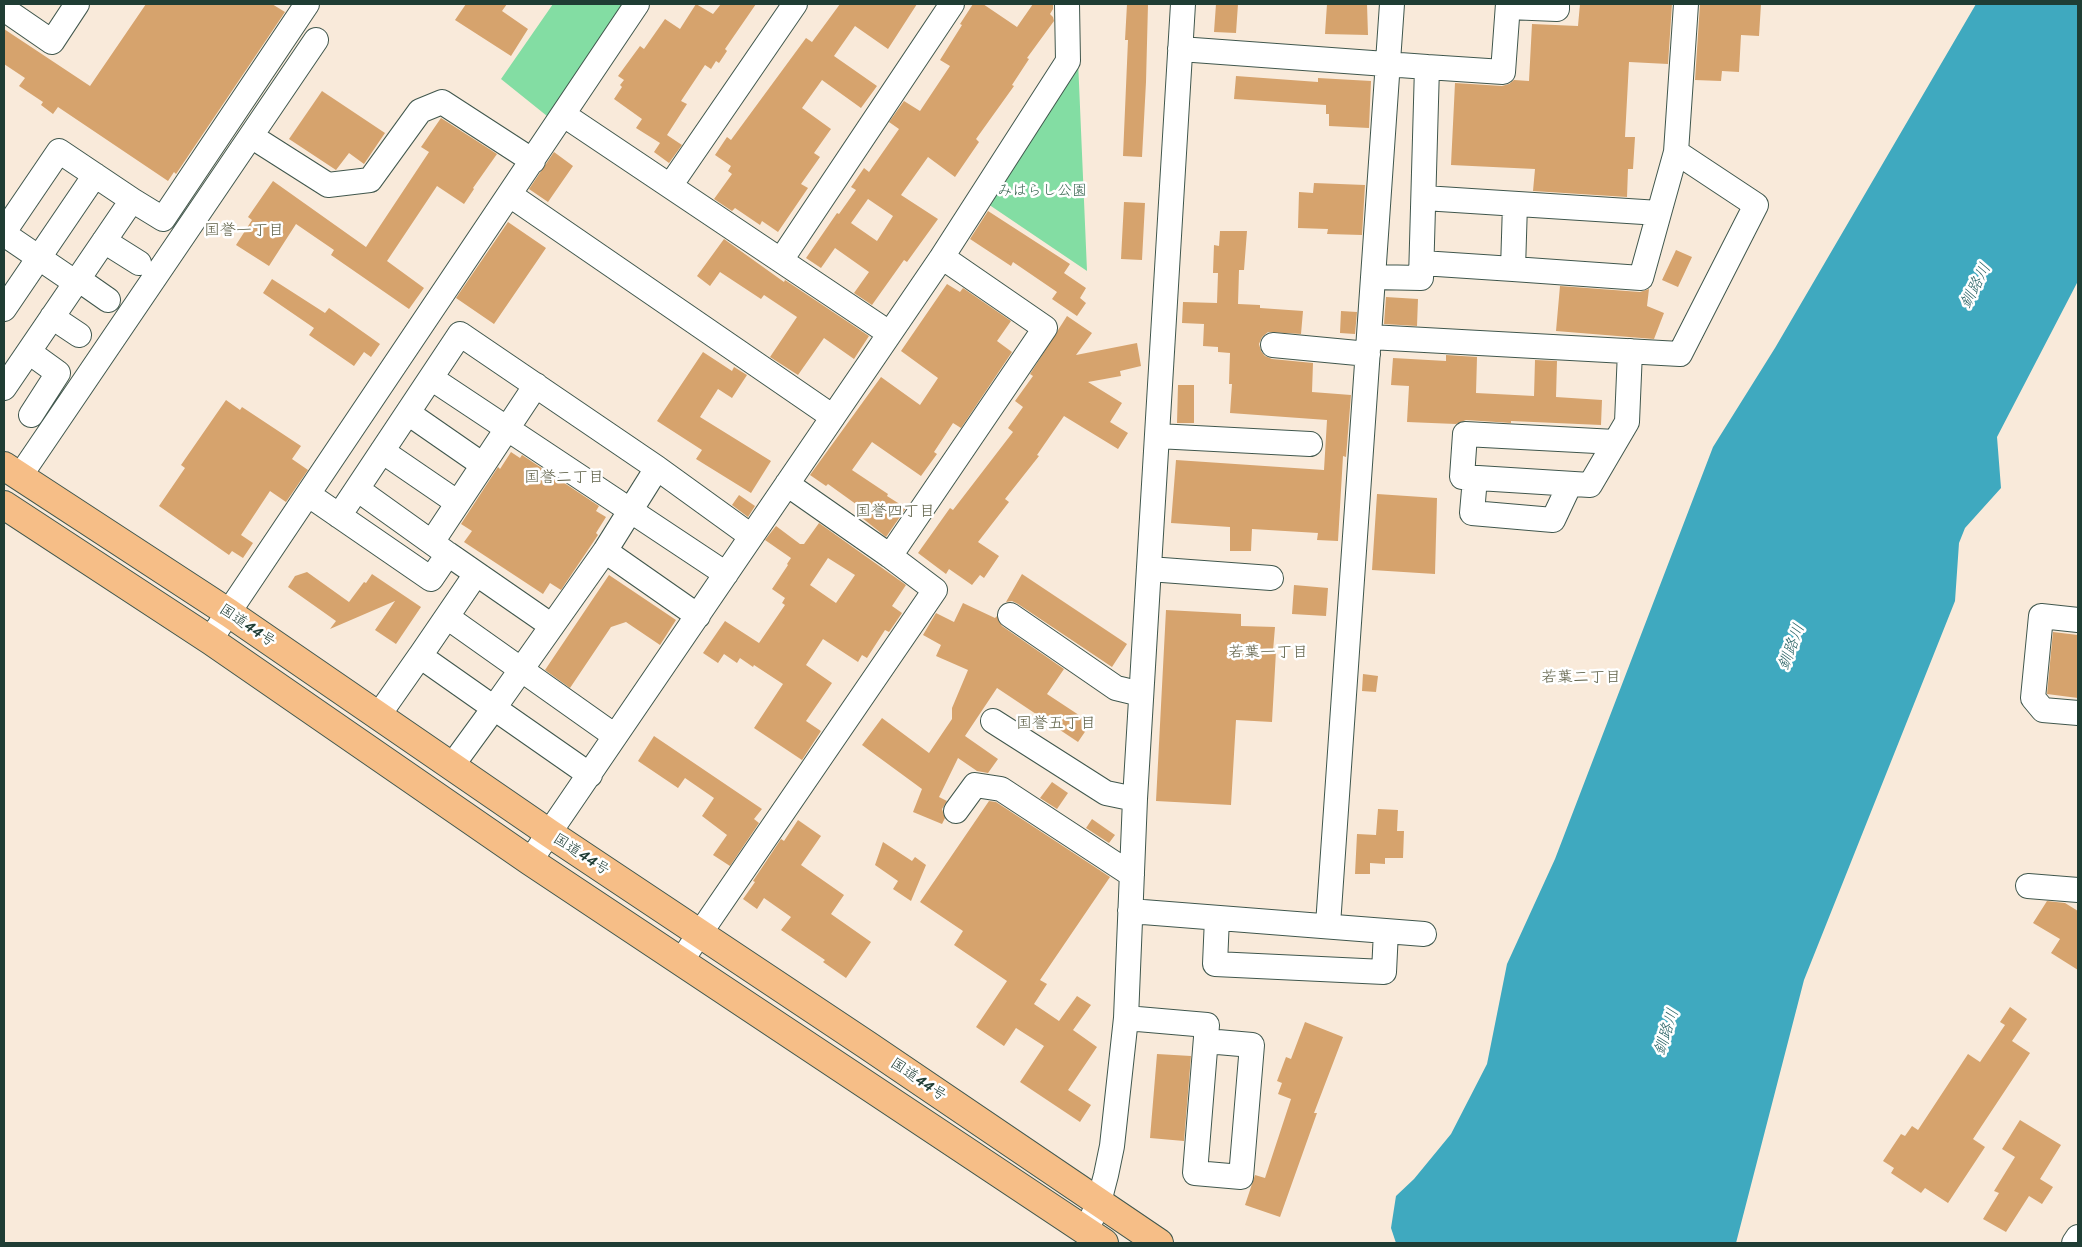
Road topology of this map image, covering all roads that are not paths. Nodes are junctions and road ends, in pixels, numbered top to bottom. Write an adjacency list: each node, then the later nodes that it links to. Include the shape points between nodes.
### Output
1 (77, 4): 12 (street, via 52,42)
2 (307, 4): 25 (street, via 163,219)
3 (637, 4): 17 (street)
4 (795, 4): 22 (street)
5 (952, 4): 32 (street)
6 (1067, 4): 30 (street, via 1068,61)
7 (1183, 4): 14 (street)
8 (1392, 4): 15 (street)
9 (1557, 4): 11 (street, via 1557,10)
10 (1686, 4): 19 (street)
11 (1508, 6): 16 (street, via 1504,72)
12 (4, 9)
13 (316, 40): 18 (street)
14 (1180, 49): 15 (street); 56 (street)
15 (1387, 64): 16 (street); 36 (street)
16 (1427, 67): 24 (street)
17 (564, 115): 20 (street); 22 (street)
18 (251, 136): 20 (street, via 328,185 370,180 420,111 442,102); 62 (street)
19 (1676, 152): 27 (street); 47 (street, via 1756,205 1680,354)
20 (533, 161): 23 (street)
21 (95, 175): 25 (street); 28 (street, via 59,151); 31 (street)
22 (670, 186): 32 (street)
23 (510, 195): 40 (street); 54 (street)
24 (1424, 198): 26 (street); 34 (street)
25 (132, 200): 29 (street)
26 (1516, 204): 27 (street); 35 (street)
27 (1659, 213): 35 (street, via 1640,278)
28 (4, 233): 31 (street)
29 (104, 241): 33 (street); 37 (street)
30 (942, 257): 42 (street); 75 (street, via 1045,328)
31 (38, 258): 37 (street); 39 (street)
32 (781, 260): 42 (street)
33 (138, 263)
34 (1422, 263): 35 (street); 36 (street, via 1421,278)
35 (1513, 269)
36 (1373, 278): 46 (street)
37 (77, 281): 38 (street); 41 (street)
38 (108, 300)
39 (4, 309)
40 (431, 312): 43 (street); 67 (street)
41 (52, 317): 44 (street); 48 (street)
42 (890, 333): 54 (street)
43 (460, 334): 49 (street); 50 (street)
44 (79, 335)
45 (1273, 345): 46 (street)
46 (1369, 346): 47 (street); 106 (street)
47 (1630, 351): 57 (street, via 1627,422)
48 (18, 356): 51 (street); 53 (street, via 58,373)
49 (431, 378): 52 (street); 55 (street)
50 (536, 385): 55 (street); 61 (street)
51 (4, 388)
52 (408, 413): 59 (street); 60 (street)
53 (31, 415)
54 (833, 417): 64 (street)
55 (507, 428): 60 (street); 70 (street)
56 (1157, 436): 58 (street); 76 (street)
57 (1615, 442): 63 (street, via 1465,434 1462,477); 65 (street, via 1590,484)
58 (1310, 444)
59 (382, 451): 66 (street); 68 (street)
60 (483, 465): 68 (street)
61 (657, 468): 70 (street); 72 (street)
62 (12, 471): 80 (highway, 国道44号)
63 (1475, 478): 65 (street); 65 (street, via 1472,513 1552,520)
64 (787, 484): 72 (street); 75 (street)
65 (1570, 484)
66 (357, 489): 71 (street); 73 (street)
67 (309, 495): 71 (street); 80 (street)
68 (458, 503): 73 (street)
69 (4, 505): 86 (highway)
70 (630, 510): 74 (street); 78 (street)
71 (339, 516): 73 (street, via 431,579)
72 (751, 536): 78 (street)
73 (440, 548): 77 (street)
74 (605, 551): 82 (street); 85 (street)
75 (890, 556): 108 (street, via 935,590)
76 (1149, 569): 79 (street); 89 (street)
77 (476, 574): 83 (street); 85 (street)
78 (726, 574): 82 (street)
79 (1271, 578)
80 (230, 613): 86 (street); 92 (highway, 国道44号)
81 (1010, 615): 89 (street, via 1116,688)
82 (698, 616): 94 (street)
83 (446, 617): 87 (street); 88 (street)
84 (2078, 620): 91 (street, via 2041,616 2033,698 2043,710)
85 (552, 626): 88 (street)
86 (210, 640): 100 (highway)
87 (420, 656): 90 (street); 92 (street)
88 (521, 670): 90 (street); 94 (street)
89 (1141, 694): 97 (street)
90 (494, 708): 95 (street); 96 (street)
91 (2078, 713)
92 (378, 716): 95 (highway, 国道44号)
93 (993, 721): 97 (street, via 1106,793)
94 (615, 736): 96 (street)
95 (452, 767): 99 (highway, 国道44号)
96 (590, 775): 99 (street)
97 (1135, 799): 101 (street)
98 (956, 811): 101 (street, via 975,784 1001,789)
99 (549, 833): 100 (street); 108 (highway, 国道44号)
100 (530, 861): 110 (highway)
101 (1132, 875): 104 (street)
102 (2028, 886): 103 (street)
103 (2078, 890)
104 (1130, 912): 105 (street); 111 (street)
105 (1217, 918): 106 (street); 107 (street, via 1215,964 1384,972)
106 (1328, 925): 107 (street)
107 (1386, 931): 109 (street)
108 (700, 934): 110 (street); 113 (highway, 国道44号)
109 (1424, 934)
110 (681, 961): 114 (highway)
111 (1126, 1018): 112 (street, via 1207,1025); 113 (street, via 1112,1146)
112 (1206, 1041): 112 (street, via 1252,1044 1241,1177 1195,1173)
113 (1099, 1202): 114 (street); 116 (highway, 国道44号)
114 (1095, 1237)
115 (2078, 1237): 117 (street)
116 (1159, 1243)
117 (2074, 1243)

